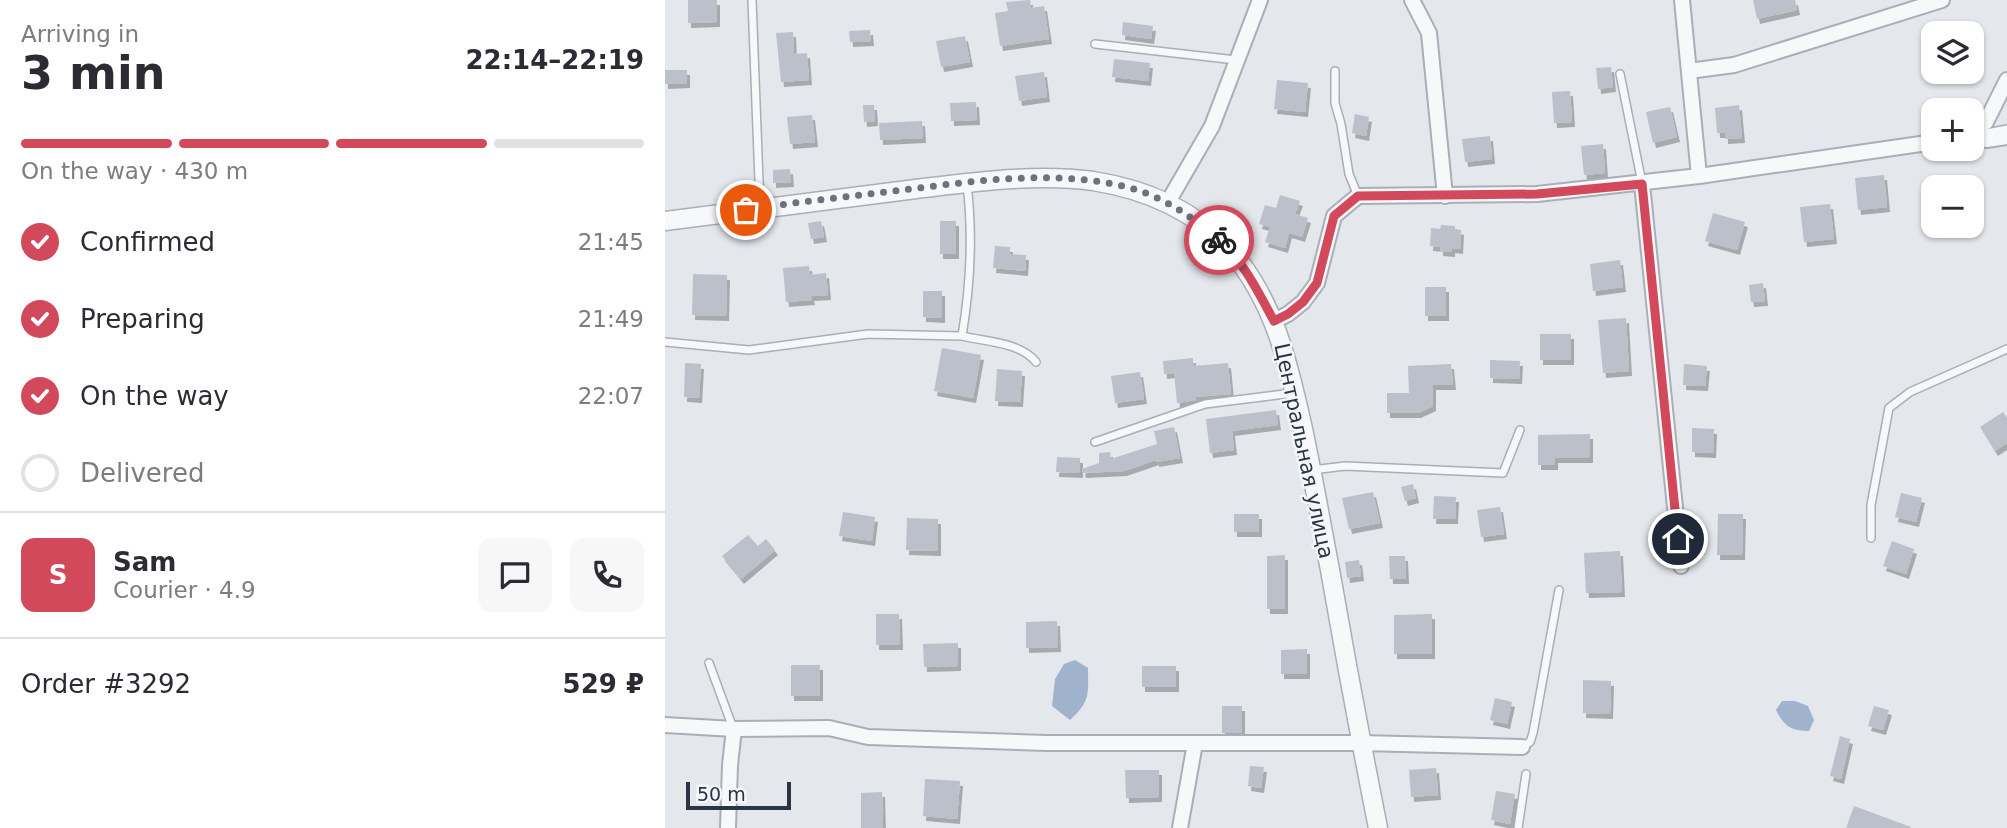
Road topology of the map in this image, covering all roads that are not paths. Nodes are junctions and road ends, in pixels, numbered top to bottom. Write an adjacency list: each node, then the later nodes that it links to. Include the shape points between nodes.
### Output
1 (752, 0): 24 (lane)
2 (1260, 0): 7 (street)
3 (1412, 0): 22 (street, via 1429,33)
4 (1682, 0): 9 (street)
5 (1942, 0): 9 (street, via 1734,65)
6 (1094, 44): 7 (lane)
7 (1237, 60): 23 (street, via 1212,126)
8 (1335, 71): 21 (lane, via 1335,103)
9 (1689, 71): 18 (street)
10 (1621, 74): 20 (lane)
11 (2007, 80): 12 (street)
12 (1984, 124)
13 (2007, 129): 14 (lane)
14 (1984, 133)
15 (2007, 137): 16 (street)
16 (1984, 139)
17 (1921, 144): 18 (street)
18 (1699, 176): 20 (street)
19 (966, 183): 23 (street, Центральная улица, via 1038,178 1089,181); 24 (street, Центральная улица); 27 (lane, via 970,207)
20 (1642, 184): 22 (street, via 1537,194); 36 (street)
21 (1358, 196): 22 (street); 26 (street, via 1334,216 1317,283 1303,302)
22 (1445, 196)
23 (1168, 202): 26 (street, Центральная улица, via 1228,248)
24 (760, 208): 25 (street, Центральная улица)
25 (665, 221)
26 (1274, 321): 31 (street, Центральная улица)
27 (962, 336): 28 (lane, via 867,334 749,350); 30 (lane, via 1016,348)
28 (665, 342)
29 (2007, 349): 35 (lane, via 1910,392 1889,408 1871,505)
30 (1036, 362)
31 (1295, 393): 33 (lane, via 1205,404); 34 (street, Центральная улица)
32 (1520, 430): 34 (lane, via 1503,473 1345,466)
33 (1094, 442)
34 (1312, 470): 42 (street, Центральная улица)
35 (1871, 538)
36 (1681, 566)
37 (1559, 590): 43 (lane, via 1534,733)
38 (709, 663): 40 (lane)
39 (665, 726): 40 (street)
40 (734, 729): 41 (street, via 829,728 868,737 1046,743); 45 (street)
41 (1195, 743): 42 (street); 46 (street)
42 (1361, 743): 43 (street); 47 (street, Центральная улица)
43 (1521, 747)
44 (1526, 774): 48 (lane)
45 (728, 828)
46 (1180, 828)
47 (1378, 828)
48 (1518, 828)

